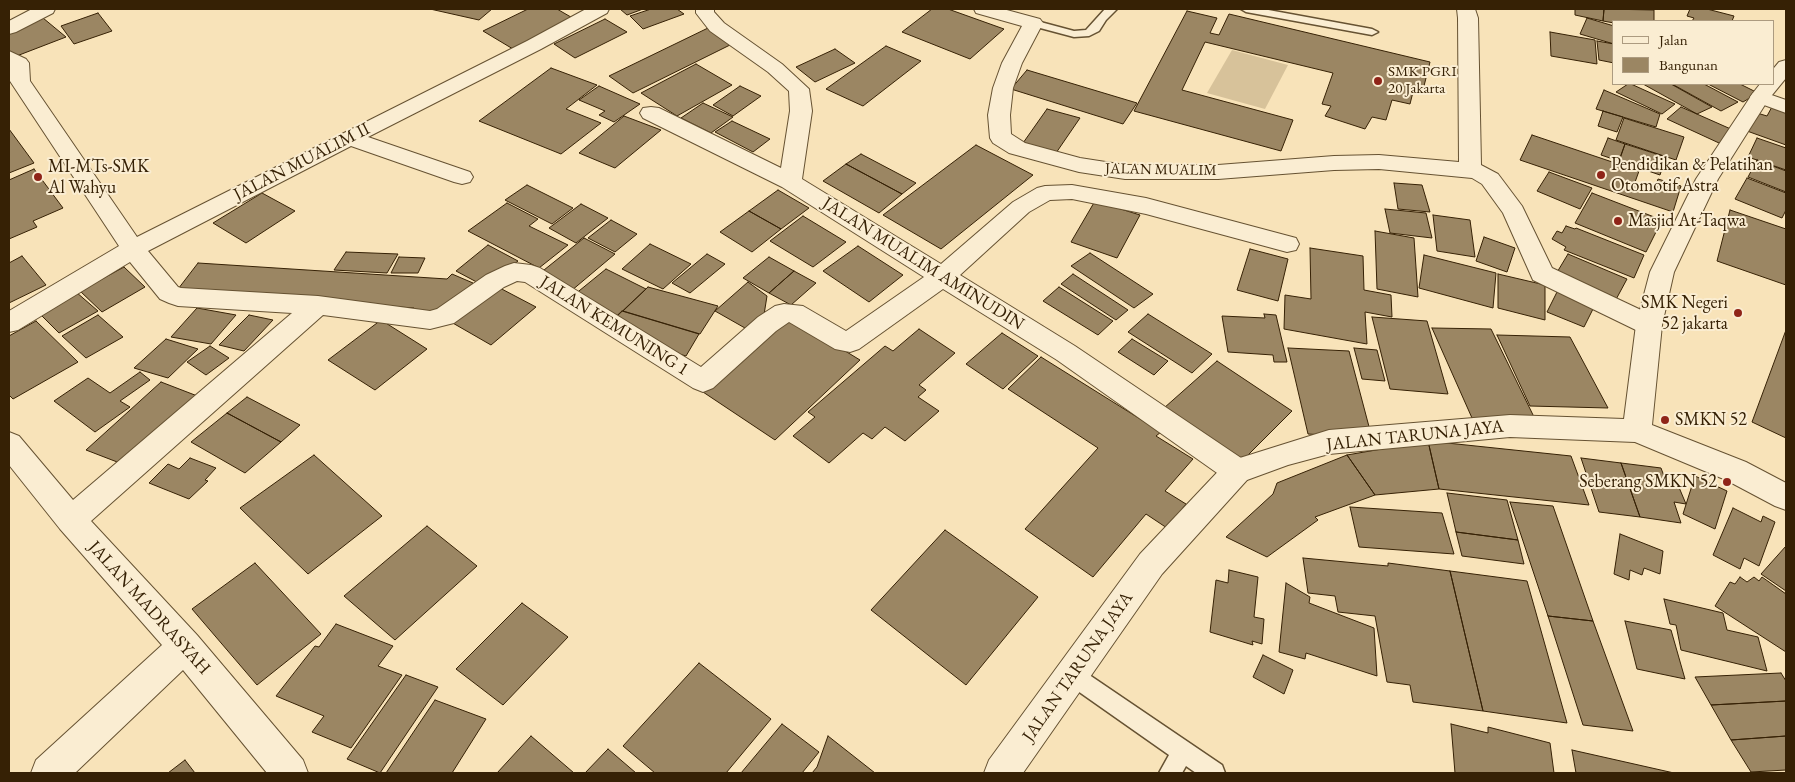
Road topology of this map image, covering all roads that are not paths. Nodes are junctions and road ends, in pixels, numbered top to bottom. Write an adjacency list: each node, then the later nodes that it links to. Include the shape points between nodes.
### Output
1 (46, 9): 9 (street)
2 (600, 9): 17 (street, JALAN MUALIM II)
3 (705, 9): 20 (street, via 717,27 799,89 801,111)
4 (1111, 9): 8 (lane, via 1089,32 1074,34)
5 (1246, 9): 10 (lane)
6 (1466, 9): 18 (street)
7 (992, 11): 8 (street)
8 (1028, 21): 18 (street, JALAN MUALIM, via 1003,88 999,115 1002,138 1016,148 1079,166 1125,172 1218,172 1379,162)
9 (9, 28)
10 (1372, 32)
11 (9, 57): 22 (street, via 19,63 20,81)
12 (1786, 66): 13 (street)
13 (1775, 79)
14 (1768, 87): 15 (street); 26 (street, via 1707,179 1662,272)
15 (1786, 107)
16 (652, 113): 20 (street, JALAN MUALIM AMINUDIN)
17 (349, 138): 19 (street); 22 (street, JALAN MUALIM II)
18 (1470, 170): 26 (street, via 1484,174 1514,211 1542,274)
19 (462, 177)
20 (790, 182): 23 (street, JALAN MUALIM AMINUDIN)
21 (1287, 244): 23 (street, via 1146,206 1054,191 1021,207)
22 (133, 250): 24 (street, via 168,293 178,297); 25 (street, JALAN MUALIM II)
23 (943, 276): 24 (street, JALAN KEMUNING 1, via 848,342 794,313 781,314 703,381 531,274 514,272 495,281 445,316 430,320); 29 (street, JALAN MUALIM AMINUDIN, via 1066,353)
24 (318, 306): 31 (street)
25 (9, 322)
26 (1649, 325): 27 (street)
27 (1637, 432): 29 (street, JALAN TARUNA JAYA, via 1510,426 1329,442); 30 (street, JALAN TARUNA JAYA, via 1705,458)
28 (12, 454): 31 (street, JALAN MADRASYAH)
29 (1237, 471): 33 (street, JALAN TARUNA JAYA, via 1151,564)
30 (1786, 497)
31 (70, 520): 32 (street, JALAN MADRASYAH)
32 (185, 646): 35 (street); 36 (street, JALAN MADRASYAH)
33 (1072, 675): 34 (lane); 37 (street, JALAN TARUNA JAYA)
34 (1183, 752): 38 (lane); 39 (lane)
35 (49, 773)
36 (290, 773)
37 (1002, 773)
38 (1170, 773)
39 (1214, 773)

